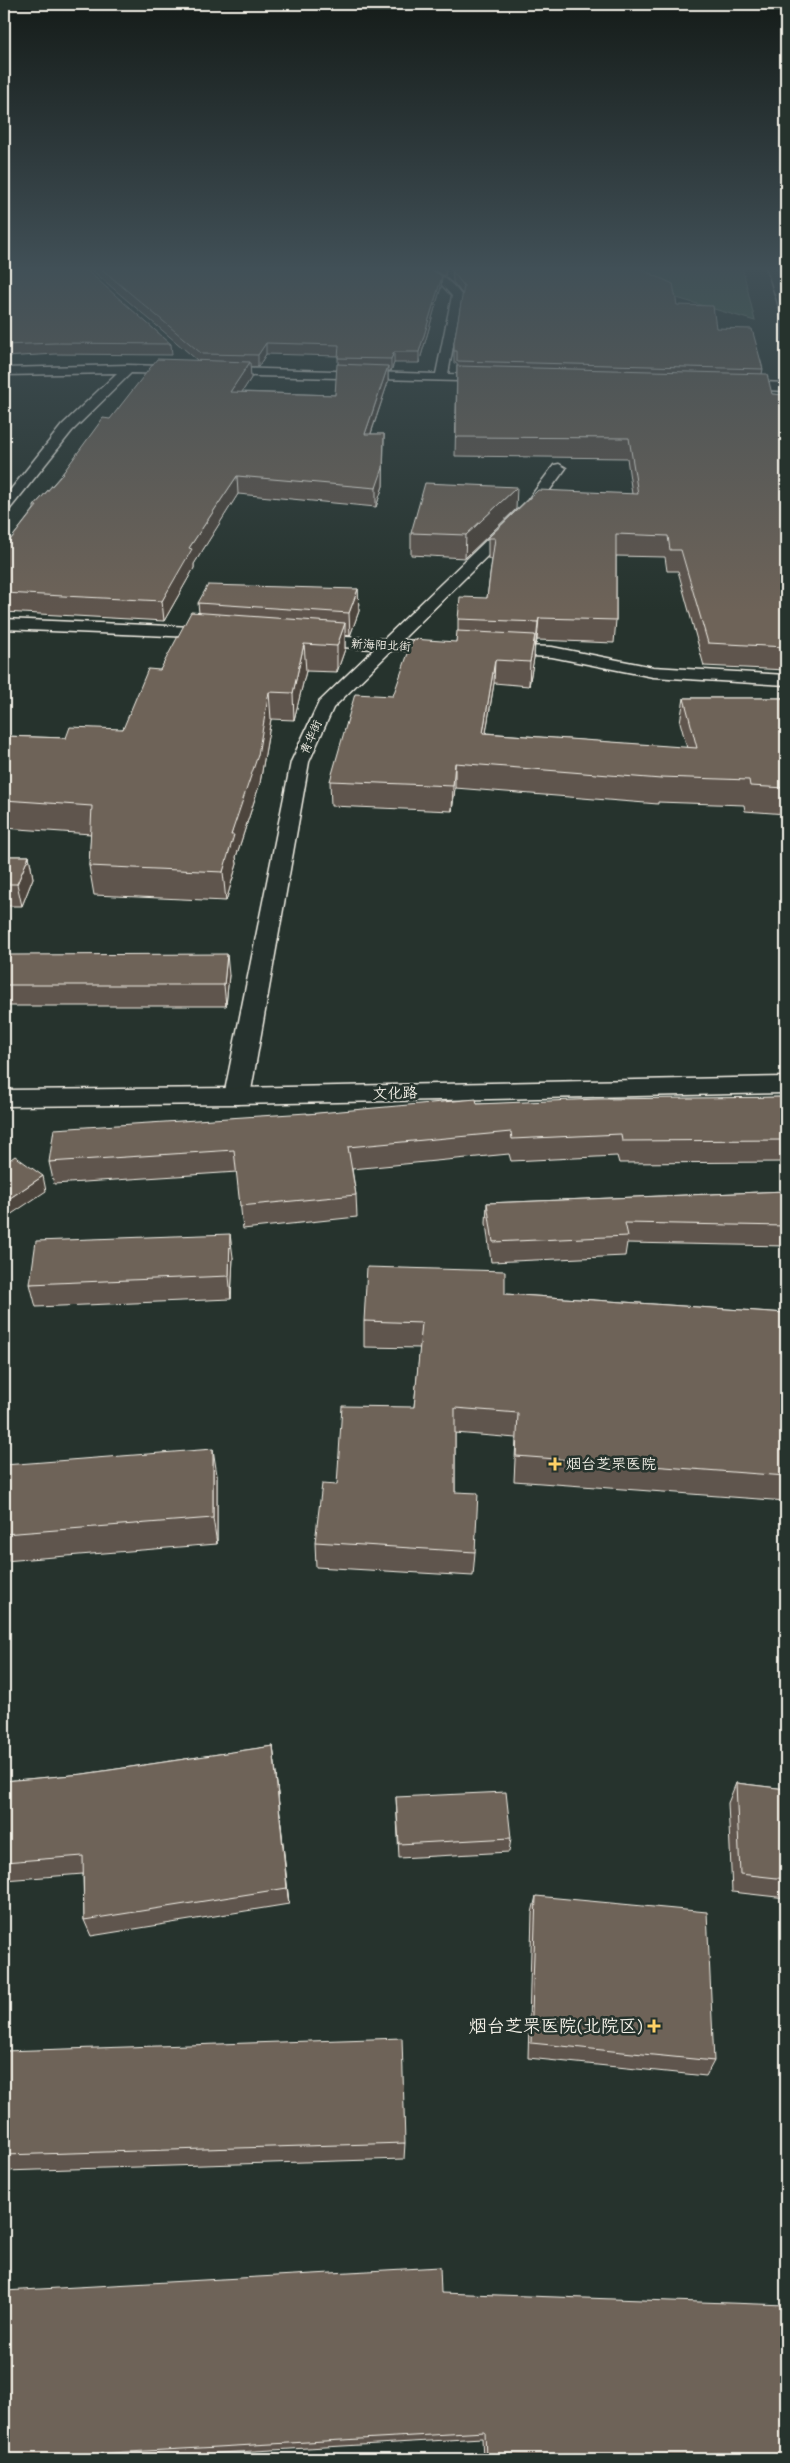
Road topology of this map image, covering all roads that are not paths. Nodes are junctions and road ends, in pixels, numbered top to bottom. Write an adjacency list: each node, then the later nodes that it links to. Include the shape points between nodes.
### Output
1 (116, 381): 5 (street, via 67,428)
2 (717, 385): 3 (street)
3 (786, 387)
4 (559, 468): 9 (street, 青华街, via 533,503)
5 (4, 507)
6 (4, 624): 7 (street)
7 (229, 634)
8 (288, 638): 9 (street, 新海阳北街)
9 (387, 646): 10 (street, 新海阳北街); 14 (street, 青华街, via 325,706 300,762)
10 (465, 649)
11 (484, 650): 12 (street, via 552,652 653,672)
12 (786, 680)
13 (786, 1085): 14 (street, 文化路)
14 (237, 1096): 15 (street, 文化路)
15 (4, 1098)

